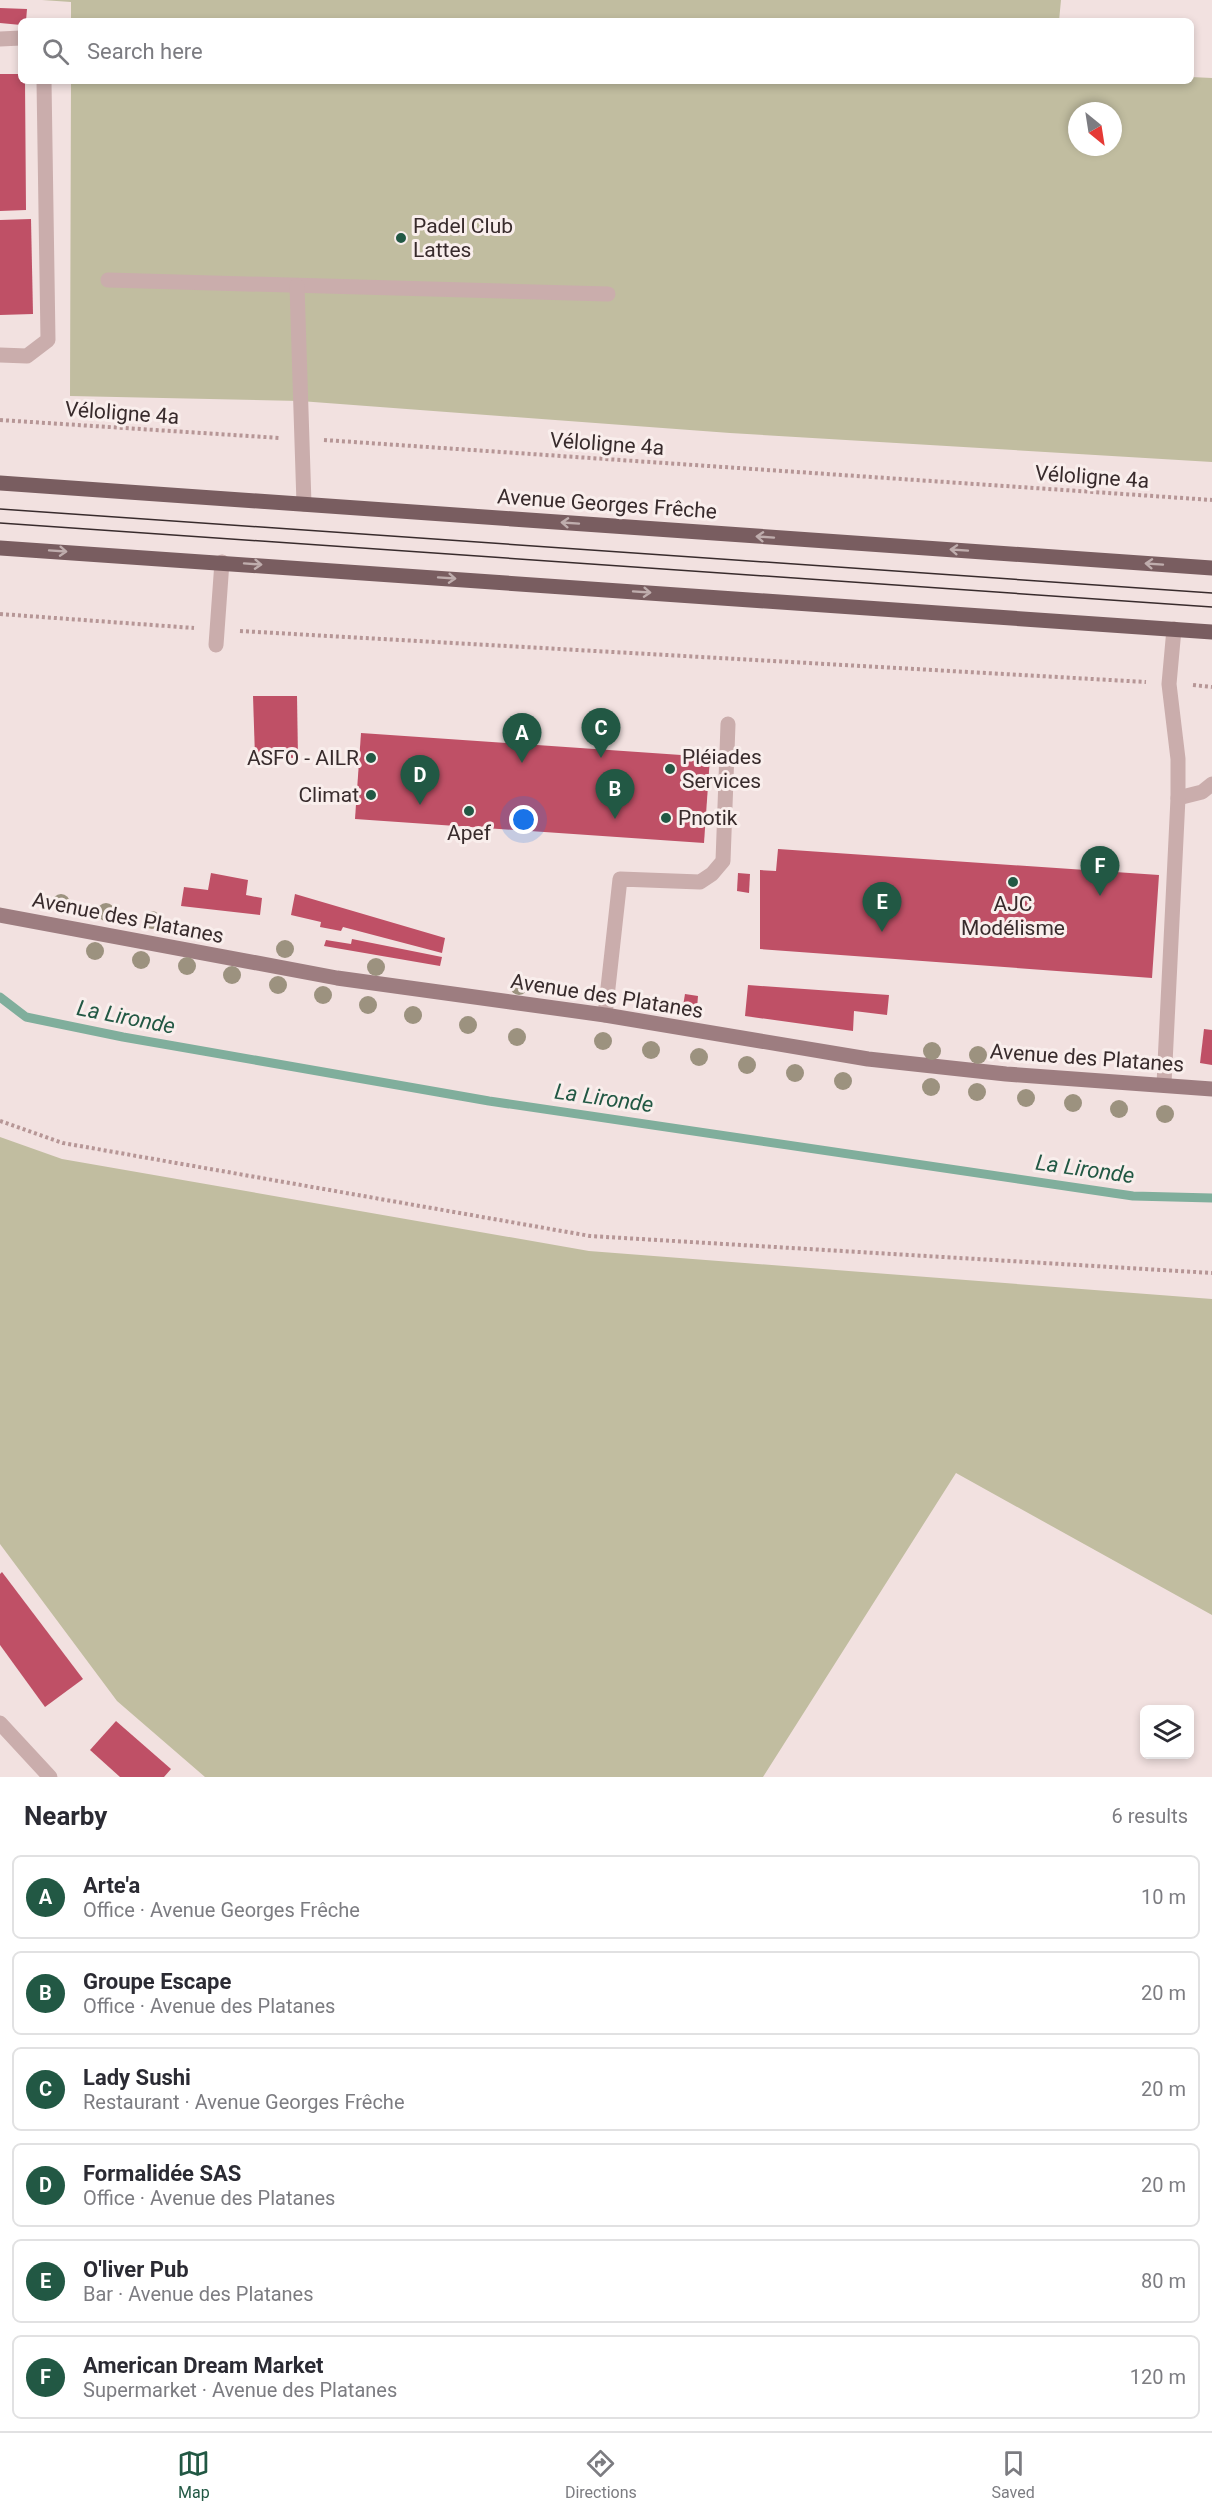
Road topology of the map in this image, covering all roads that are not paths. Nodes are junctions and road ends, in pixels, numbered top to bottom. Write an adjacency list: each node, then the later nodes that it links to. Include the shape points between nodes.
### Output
1 (18, 38): 2 (street)
2 (0, 39)
3 (44, 84): 7 (street, via 48,340 27,356)
4 (108, 280): 5 (street)
5 (297, 286): 6 (street); 9 (street)
6 (608, 294)
7 (0, 355)
8 (0, 483): 9 (main road, Avenue Georges Frêche)
9 (304, 504): 12 (main road, Avenue Georges Frêche, one-way to 9)
10 (0, 548): 11 (main road, one-way to 11)
11 (222, 562): 13 (main road, one-way to 13); 15 (street)
12 (1212, 568)
13 (1174, 629): 14 (main road); 18 (street, via 1169,684 1178,759)
14 (1212, 632)
15 (216, 645)
16 (728, 724): 20 (street, via 723,861 700,882 620,879)
17 (1212, 784): 18 (street, via 1202,792)
18 (1178, 798): 21 (street)
19 (8, 917): 20 (street, Avenue des Platanes, via 337,978)
20 (605, 1015): 21 (street, Avenue des Platanes, via 868,1059 1006,1074)
21 (1164, 1084): 22 (street, Avenue des Platanes)
22 (1212, 1089)
23 (0, 1723): 24 (street)
24 (50, 1777)

